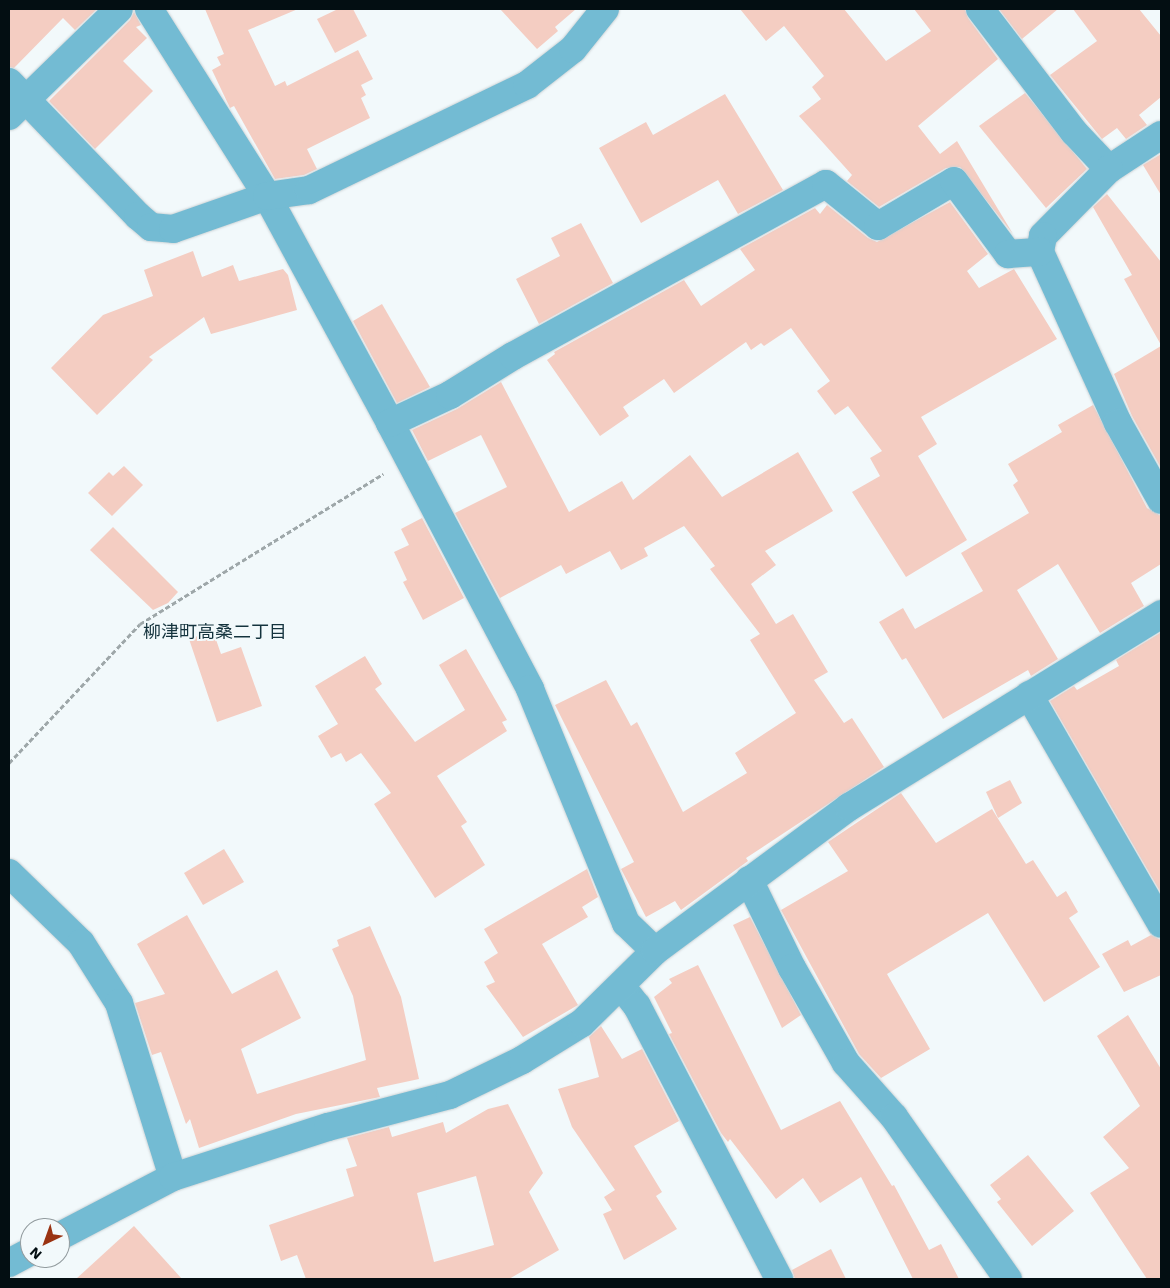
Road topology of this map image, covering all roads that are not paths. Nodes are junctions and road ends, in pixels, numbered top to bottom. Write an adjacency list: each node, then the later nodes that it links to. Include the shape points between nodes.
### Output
1 (119, 9): 5 (street)
2 (149, 9): 8 (street)
3 (605, 9): 8 (street, via 573,50 527,85 309,190)
4 (980, 9): 7 (street, via 1074,132)
5 (14, 99): 8 (street, via 151,227 173,229)
6 (1161, 135): 7 (street)
7 (1109, 170): 9 (street, via 1043,236)
8 (267, 196): 10 (street)
9 (1040, 252): 10 (street, via 1008,254 954,181 878,226 826,184 513,356 450,395); 11 (street, via 1118,423)
10 (390, 423): 17 (street, via 530,689 626,923)
11 (1161, 500)
12 (1161, 614): 13 (street)
13 (1029, 695): 15 (street, via 864,797); 16 (street)
14 (9, 873): 19 (street, via 80,943 119,1003)
15 (749, 880): 17 (street); 22 (street, via 792,968 846,1063 894,1117)
16 (1161, 924)
17 (654, 951): 18 (street)
18 (622, 987): 19 (street, via 582,1023 522,1060 450,1095 328,1127); 21 (street, via 637,1006)
19 (173, 1177): 20 (street)
20 (70, 1231)
21 (779, 1279)
22 (1008, 1279)

